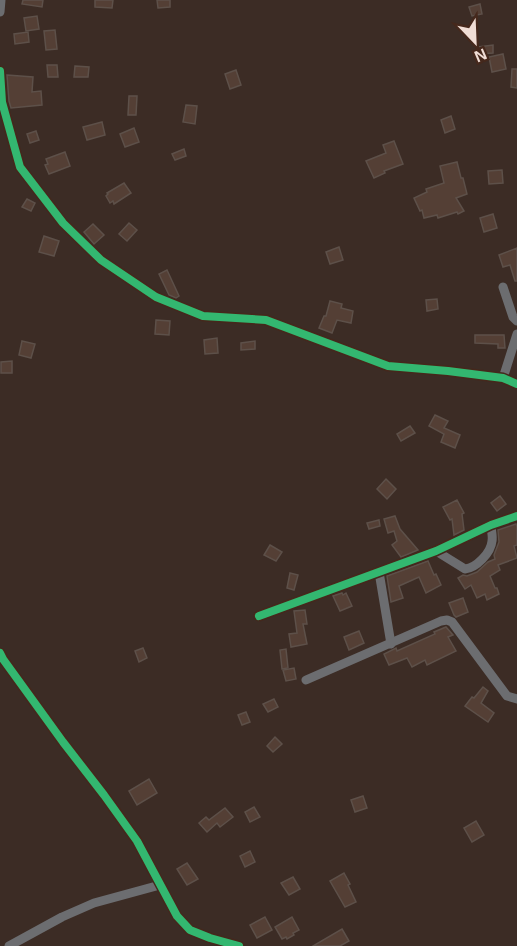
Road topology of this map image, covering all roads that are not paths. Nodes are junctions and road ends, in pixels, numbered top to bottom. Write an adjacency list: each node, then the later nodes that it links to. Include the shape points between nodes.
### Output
1 (1, 0): 2 (street)
2 (0, 12)
3 (0, 71): 4 (street)
4 (1, 103): 8 (street, via 20,167 63,223 101,260 156,297 203,316 266,320 388,366)
5 (503, 287): 6 (street)
6 (517, 321)
7 (517, 334): 8 (street)
8 (503, 378): 9 (street)
9 (517, 384)
10 (517, 516): 11 (street)
11 (491, 525): 12 (street); 12 (street, via 489,548 470,569)
12 (436, 551): 13 (street)
13 (380, 572): 14 (street); 15 (street)
14 (259, 616)
15 (391, 644): 17 (street); 18 (street, via 441,621 452,622 507,696)
16 (0, 653): 19 (street, via 120,817)
17 (306, 680)
18 (517, 699)
19 (159, 885): 20 (street, via 94,903); 21 (street, via 190,930)
20 (9, 946)
21 (239, 946)

